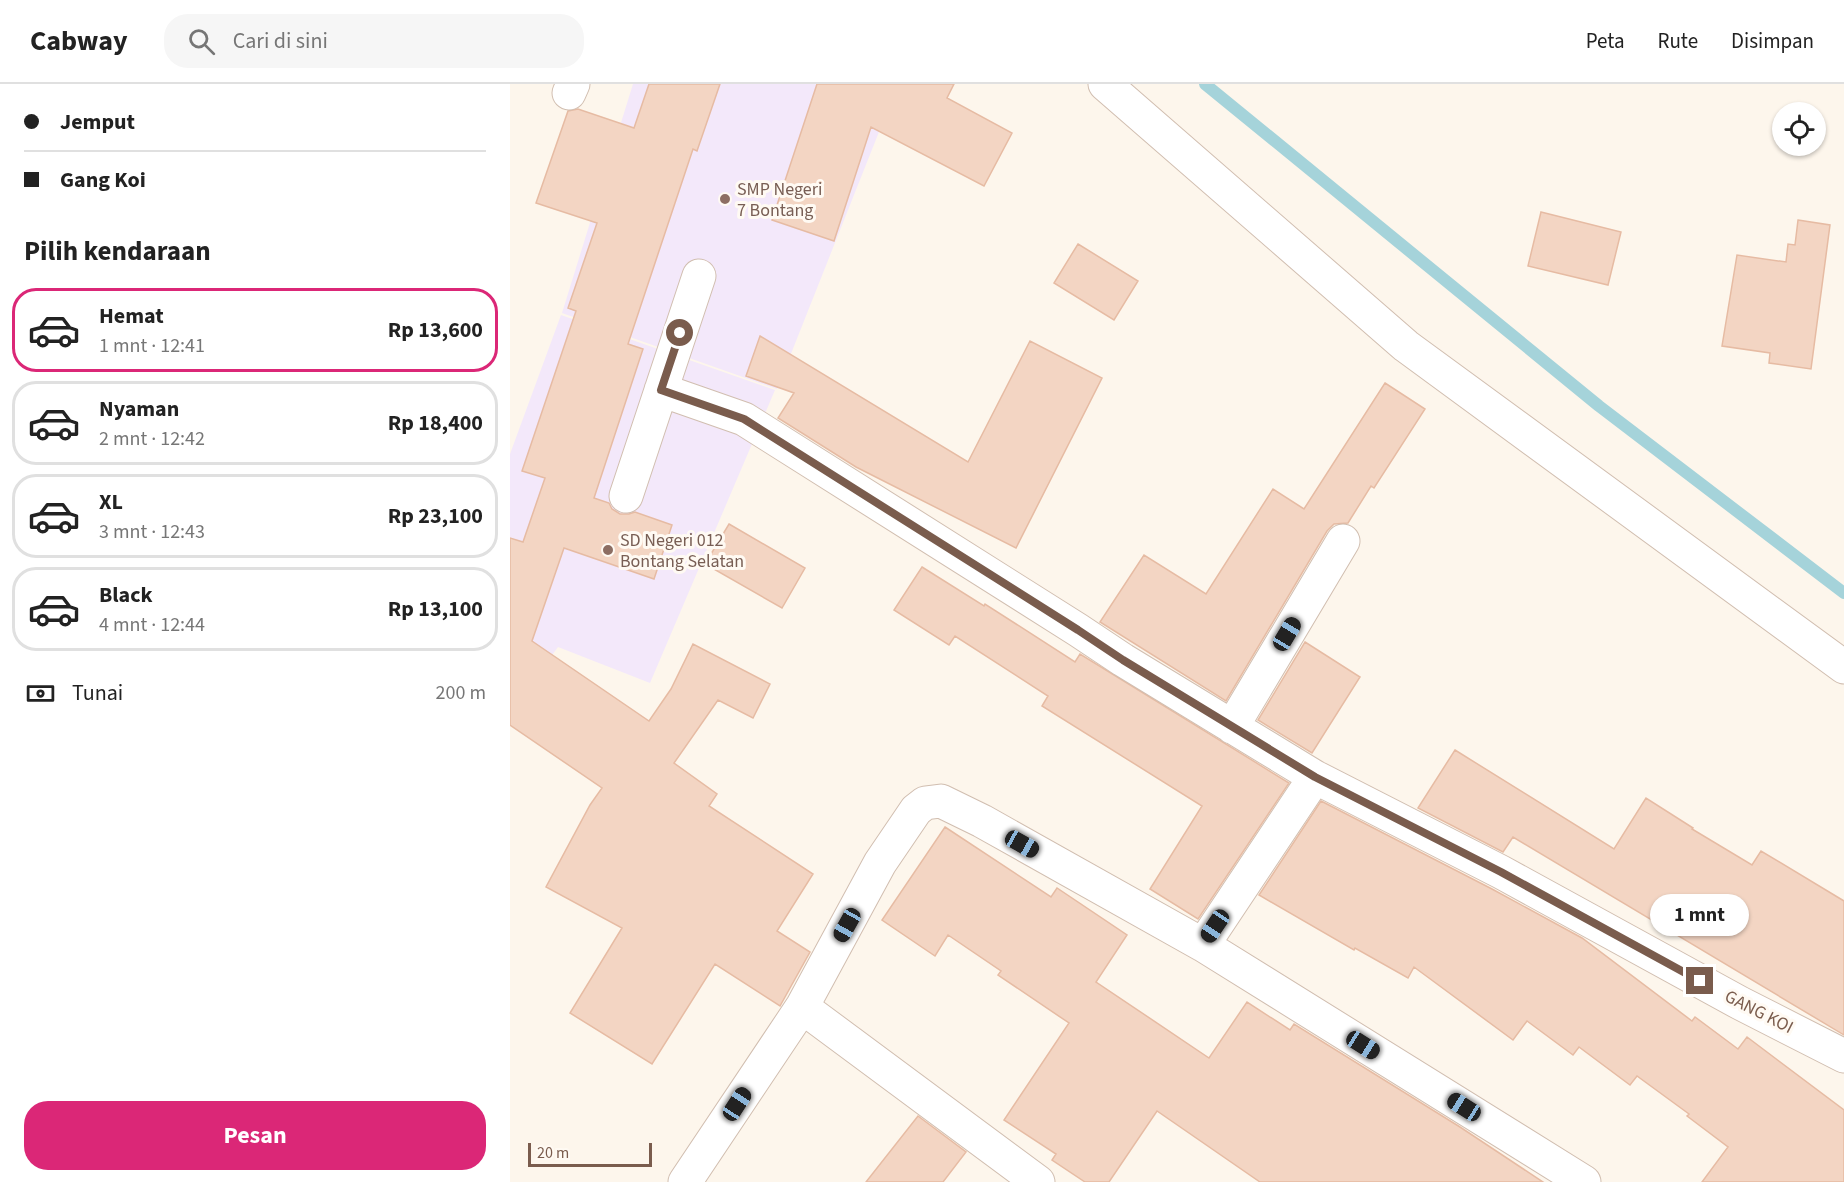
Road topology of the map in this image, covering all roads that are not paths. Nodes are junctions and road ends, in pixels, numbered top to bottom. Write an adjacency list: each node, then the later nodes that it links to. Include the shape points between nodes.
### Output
1 (1105, 84): 6 (street, via 1406,346)
2 (699, 276): 3 (street)
3 (661, 390): 4 (street); 7 (street, GANG KOI, via 744,419)
4 (626, 496)
5 (1343, 541): 7 (street)
6 (1844, 667)
7 (1232, 727): 8 (street, GANG KOI)
8 (1315, 777): 9 (street); 11 (street, GANG KOI)
9 (1203, 945): 10 (street, via 976,818 946,802 933,801 916,810 880,863); 14 (street)
10 (802, 1007): 12 (street); 13 (street)
11 (1844, 1056)
12 (685, 1182)
13 (1038, 1182)
14 (1584, 1182)

